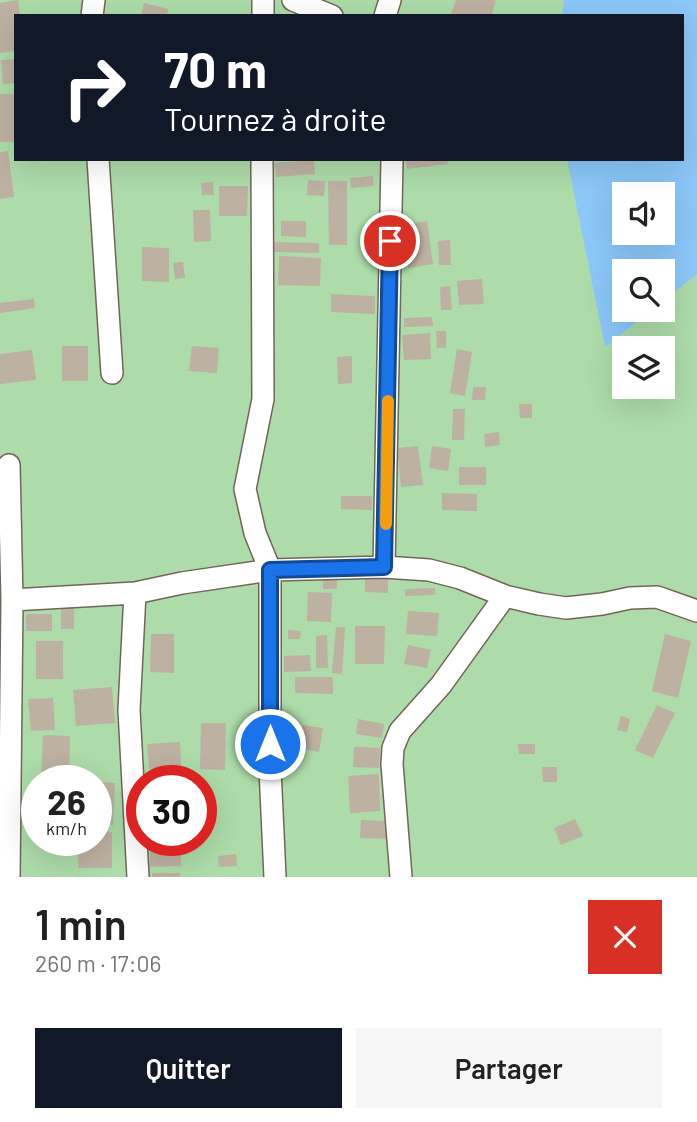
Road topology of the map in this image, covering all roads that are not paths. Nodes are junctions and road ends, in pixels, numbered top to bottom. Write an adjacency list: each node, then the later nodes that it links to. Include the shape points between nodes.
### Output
1 (293, 0): 2 (street)
2 (327, 14)
3 (98, 161): 6 (street)
4 (262, 161): 9 (street, via 263,399 245,489)
5 (391, 161): 8 (street)
6 (112, 373)
7 (9, 465): 12 (street)
8 (384, 567): 9 (street); 11 (street, via 429,570)
9 (270, 570): 10 (street); 16 (street)
10 (135, 593): 12 (street); 15 (street, via 130,710)
11 (505, 596): 13 (street, via 566,608 657,597); 17 (street, via 441,685 400,731 393,748)
12 (12, 600): 14 (street)
13 (697, 611)
14 (9, 877)
15 (138, 877)
16 (275, 877)
17 (401, 877)

